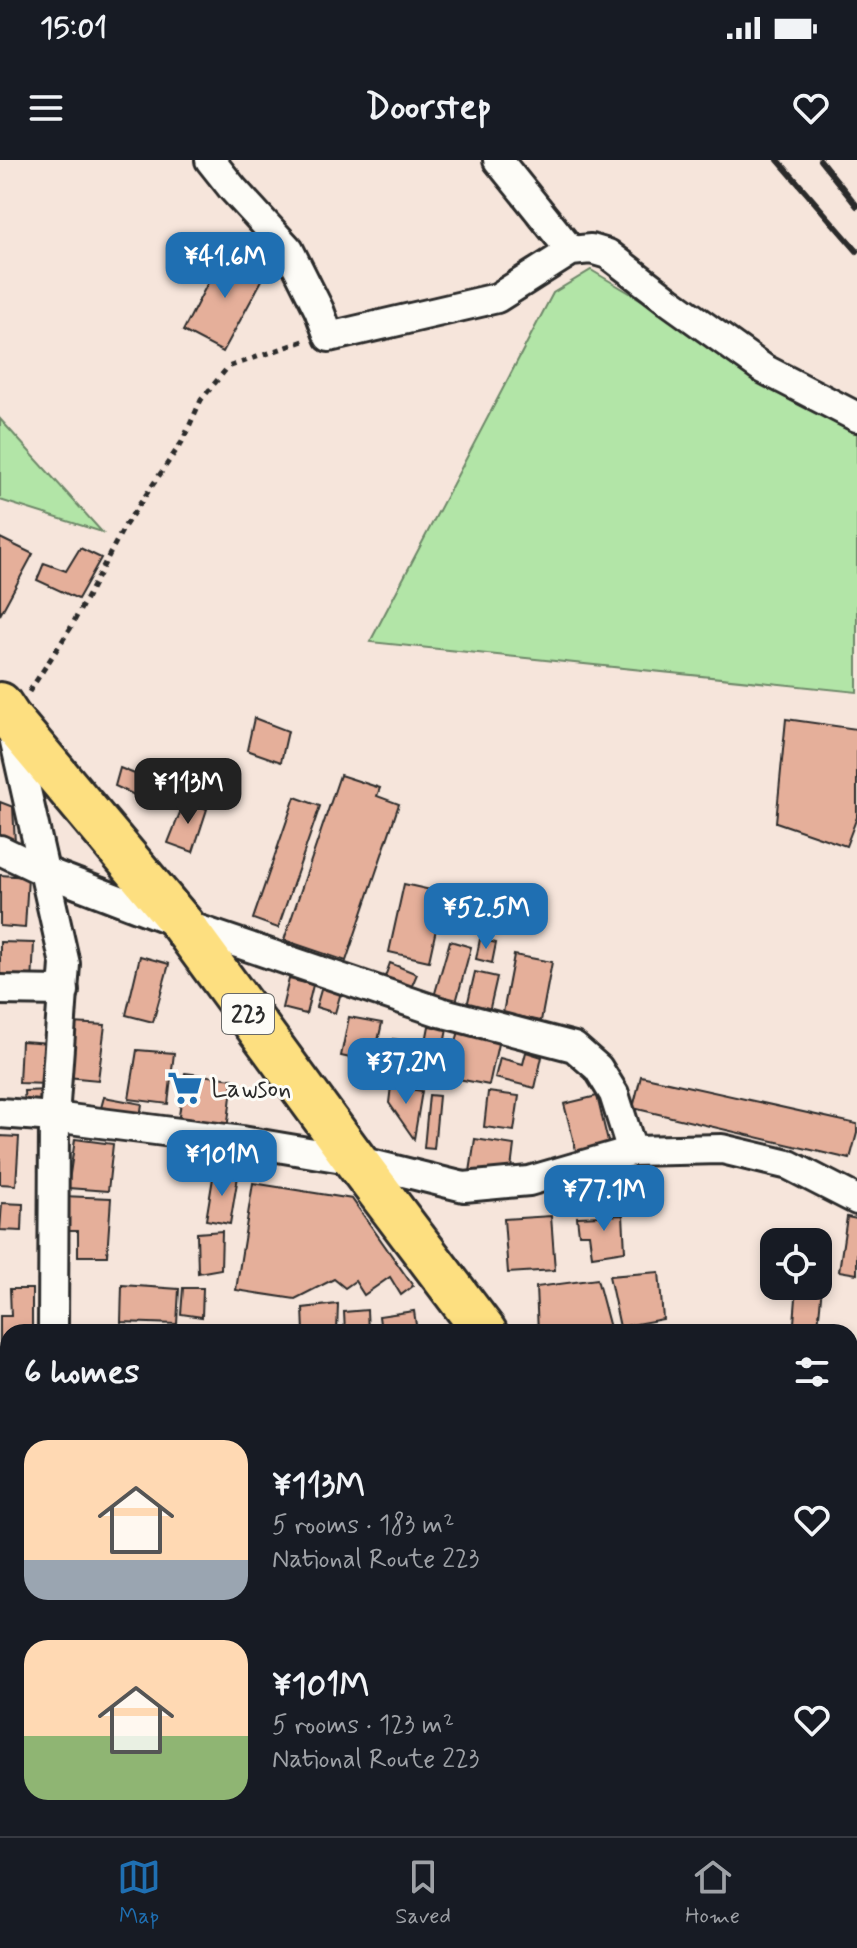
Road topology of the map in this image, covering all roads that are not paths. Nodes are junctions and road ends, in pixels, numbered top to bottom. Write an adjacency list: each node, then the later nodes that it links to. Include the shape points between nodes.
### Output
1 (210, 160): 3 (street, via 289,250 329,337 497,298)
2 (498, 160): 3 (street)
3 (571, 251): 4 (street, via 608,254 764,369)
4 (857, 417)
5 (5, 712): 7 (street); 8 (highway, 223)
6 (0, 850): 7 (street)
7 (46, 872): 8 (street); 10 (street, via 65,964)
8 (182, 924): 13 (street, via 440,1012 574,1047 598,1068 614,1094); 14 (highway, 223)
9 (0, 990): 10 (street)
10 (64, 991): 12 (street)
11 (0, 1113): 12 (street)
12 (54, 1117): 14 (street); 16 (street)
13 (632, 1151): 14 (street, via 529,1181 464,1187); 15 (street, via 722,1149 789,1165)
14 (355, 1160): 17 (highway, 223)
15 (857, 1200)
16 (53, 1324)
17 (479, 1324)

